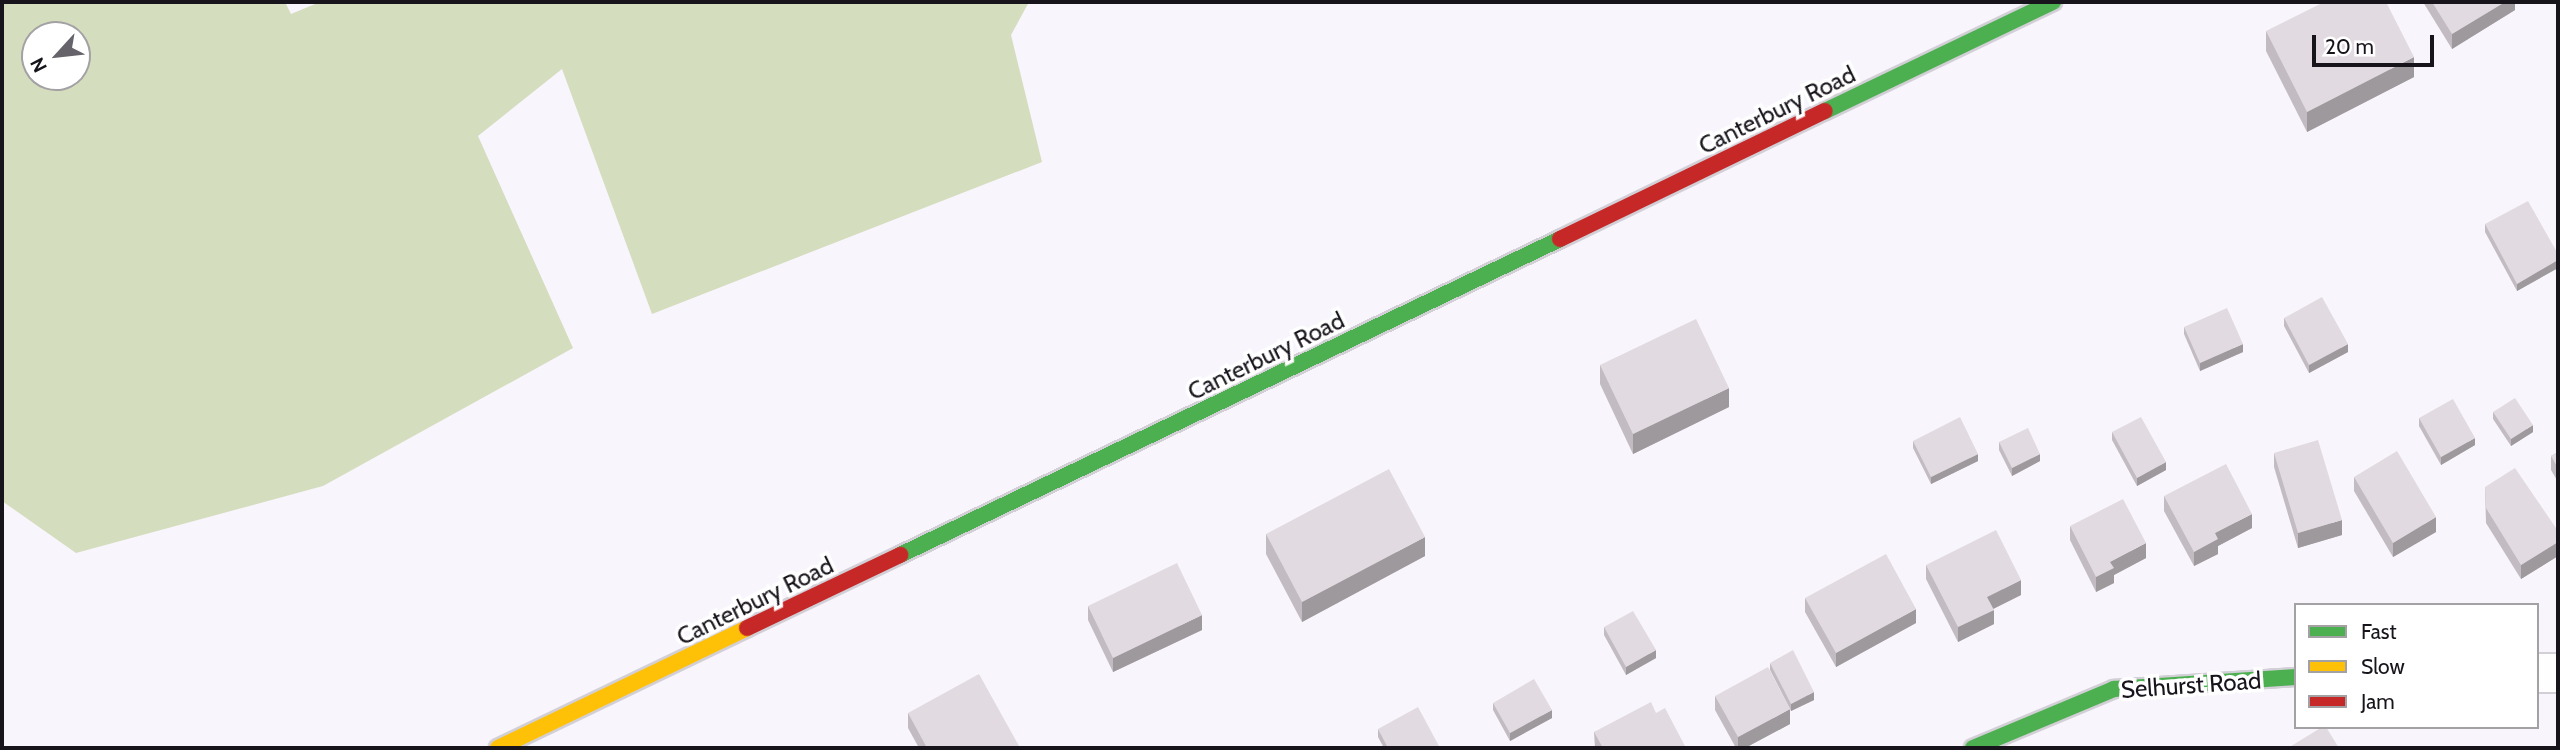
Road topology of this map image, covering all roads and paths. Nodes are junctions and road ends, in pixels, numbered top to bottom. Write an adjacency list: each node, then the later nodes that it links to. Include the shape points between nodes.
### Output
1 (2053, 2): 5 (street, Canterbury Road)
2 (2539, 673): 3 (street)
3 (2558, 673)
4 (2294, 677): 6 (street, Selhurst Road, via 2114,689)
5 (498, 748)
6 (1973, 748)

